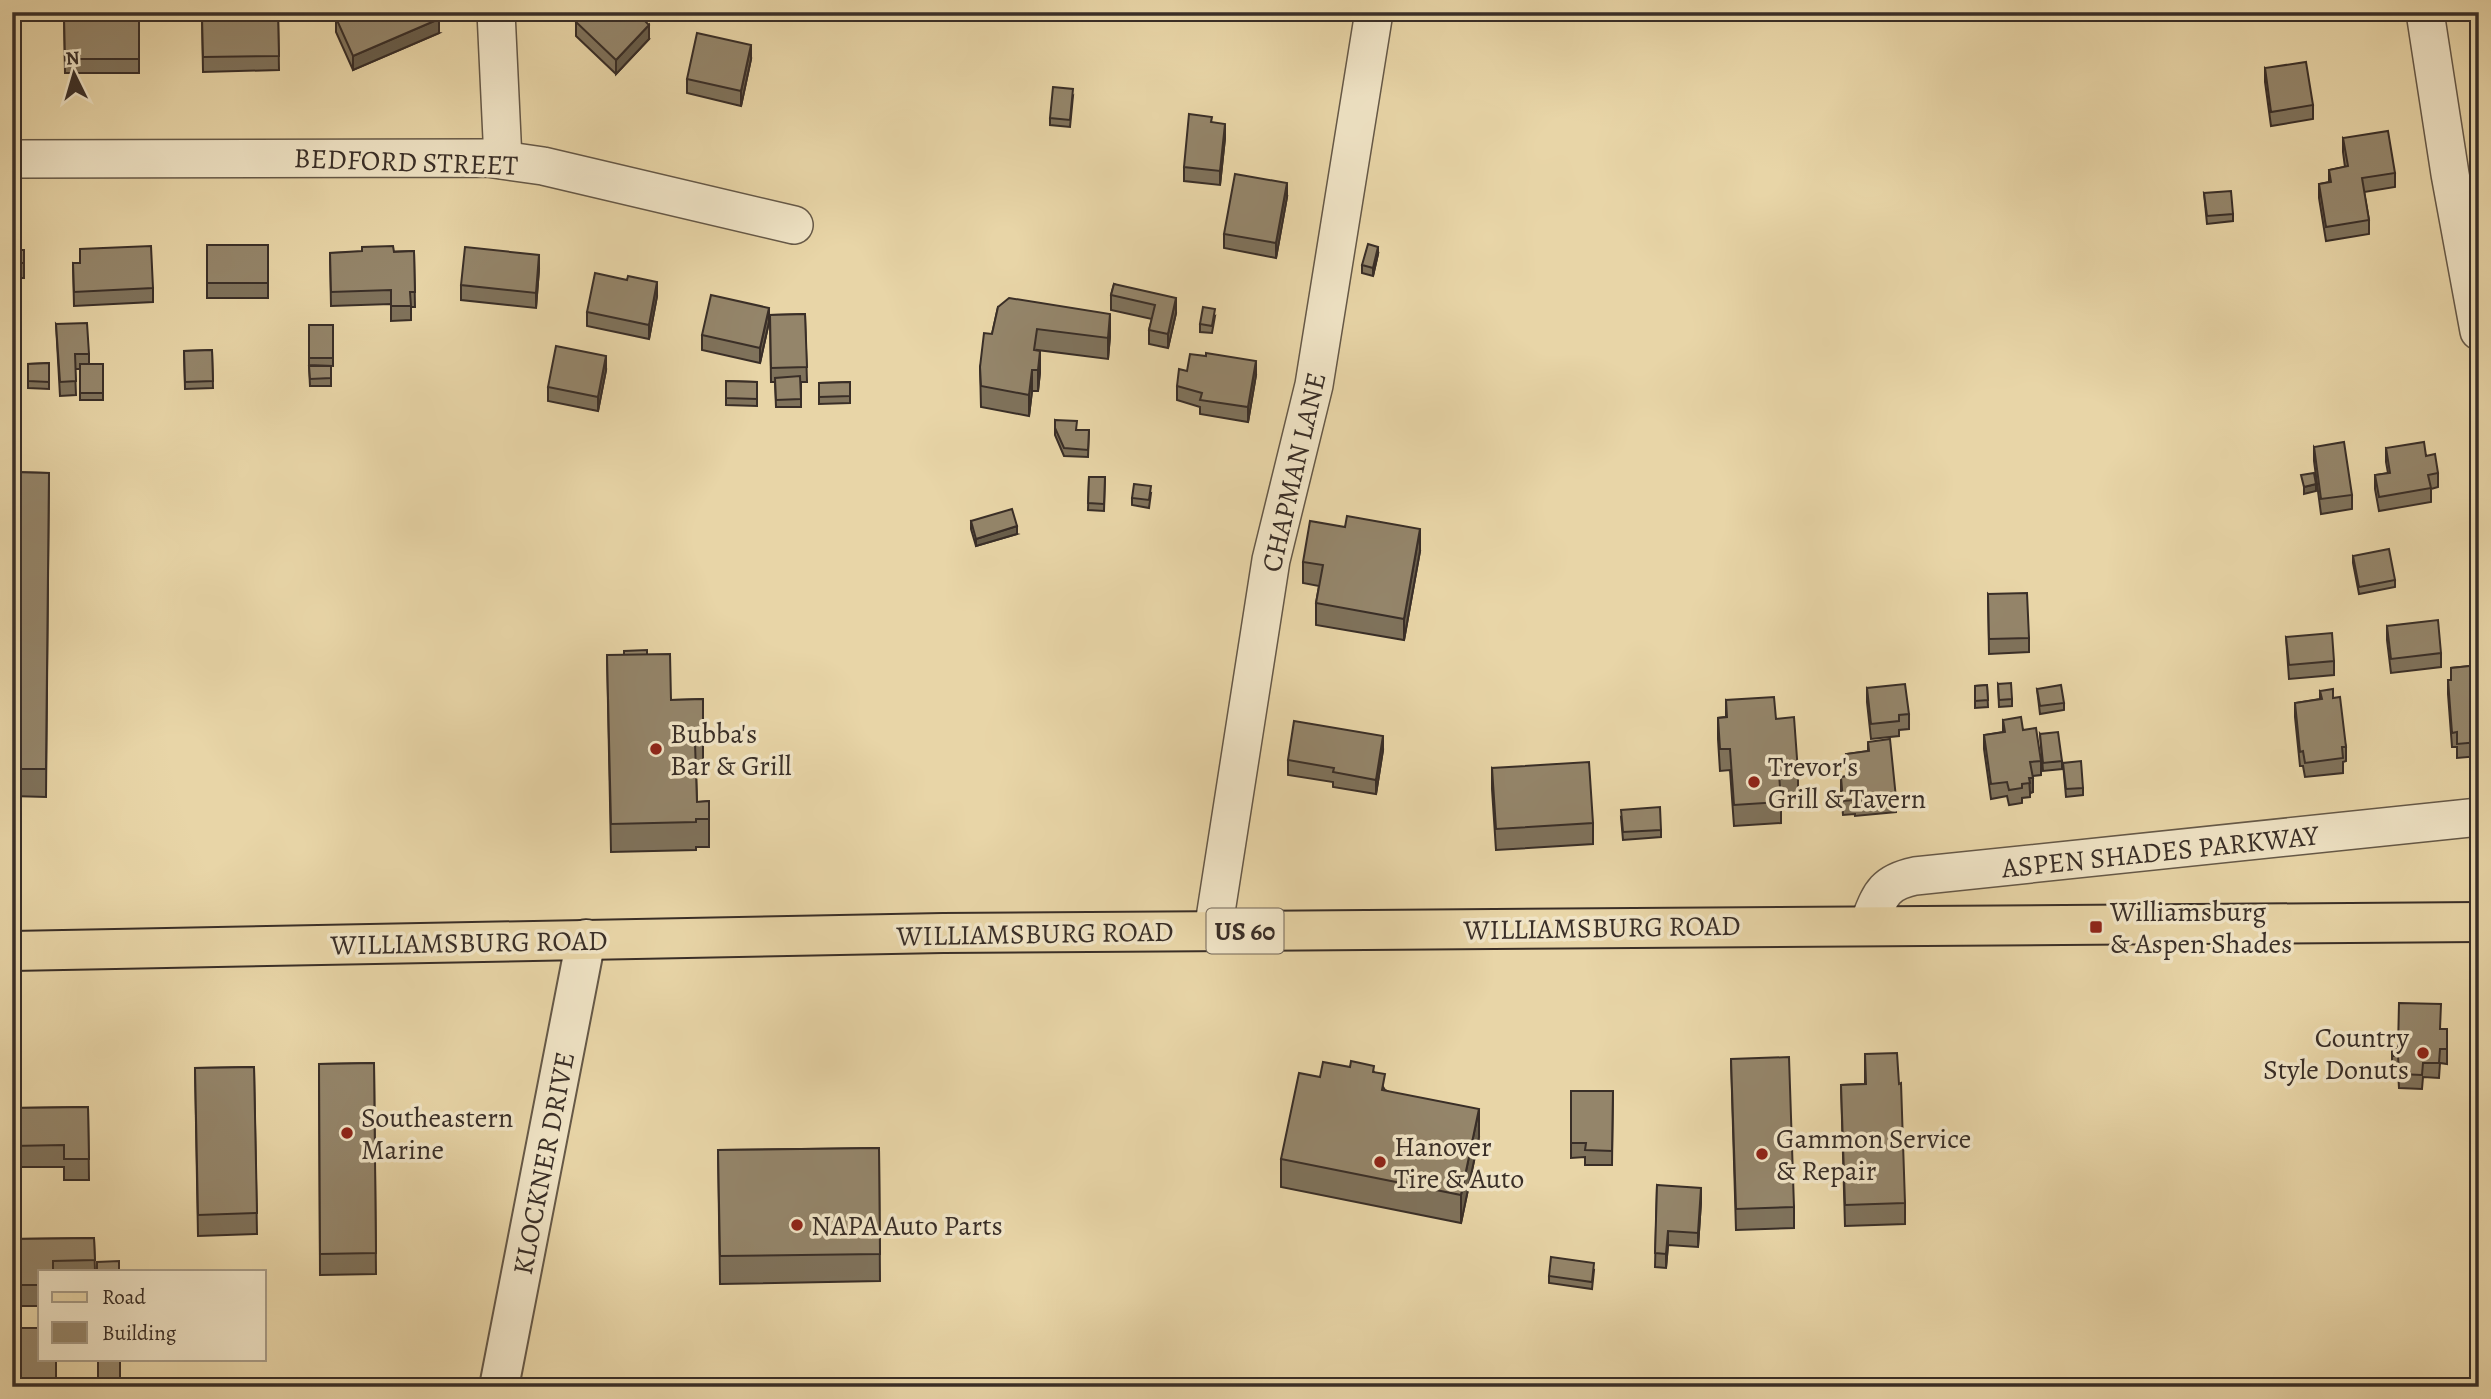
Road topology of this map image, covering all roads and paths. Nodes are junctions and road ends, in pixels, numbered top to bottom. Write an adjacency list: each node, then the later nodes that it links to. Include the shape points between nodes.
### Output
1 (496, 12): 5 (street)
2 (1374, 12): 11 (street, CHAPMAN LANE, via 1314,385 1271,560)
3 (2425, 12): 7 (street)
4 (12, 159): 5 (street, BEDFORD STREET, via 406,156)
5 (503, 160): 6 (street, BEDFORD STREET)
6 (794, 225)
7 (2479, 331)
8 (2479, 817): 10 (street, ASPEN SHADES PARKWAY, via 1915,876 1887,887)
9 (2479, 922): 10 (main road, WILLIAMSBURG ROAD / US 60)
10 (1868, 925): 11 (main road, WILLIAMSBURG ROAD / US 60)
11 (1213, 931): 12 (main road, WILLIAMSBURG ROAD / US 60)
12 (586, 939): 13 (main road, WILLIAMSBURG ROAD / US 60); 14 (street, KLOCKNER DRIVE)
13 (12, 951)
14 (499, 1387)

